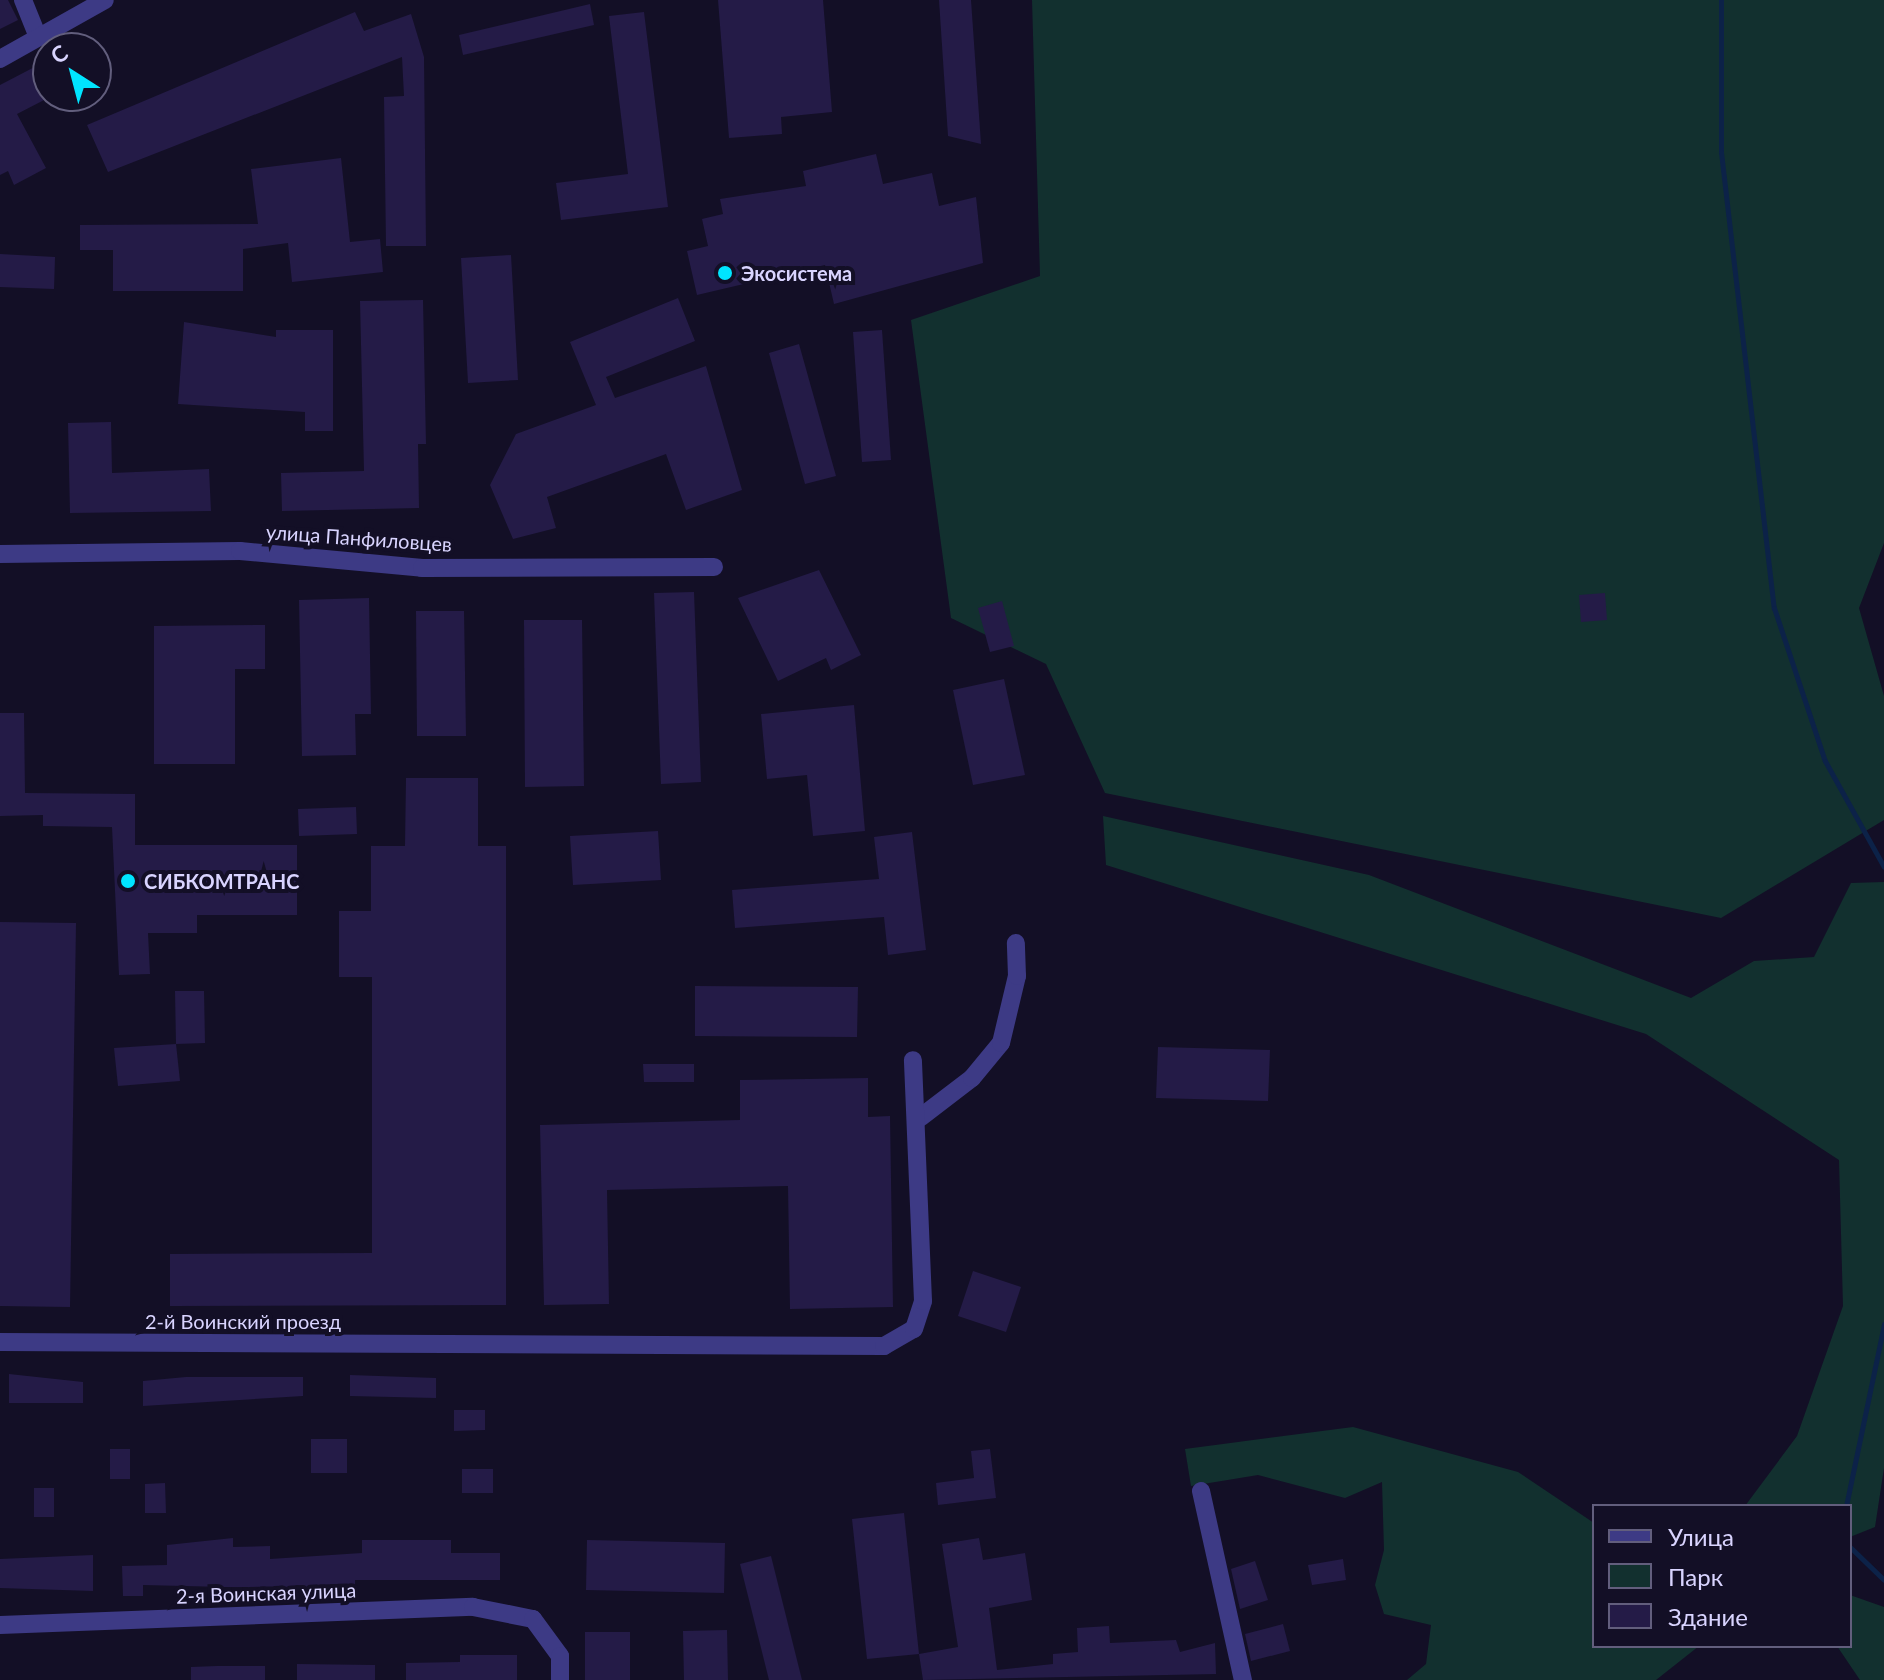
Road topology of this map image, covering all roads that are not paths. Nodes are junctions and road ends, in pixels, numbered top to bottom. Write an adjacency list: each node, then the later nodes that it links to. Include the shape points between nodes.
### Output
1 (23, 0): 3 (street)
2 (105, 0): 4 (street)
3 (36, 32)
4 (47, 32)
5 (32, 40): 6 (street)
6 (0, 59)
7 (0, 554): 8 (street, улица Панфиловцев, via 255,551 422,568)
8 (714, 567)
9 (1016, 943): 11 (street, via 1017,976 1001,1043 972,1078)
10 (913, 1060): 11 (street, 2-й Воинский проезд)
11 (921, 1117): 12 (street, 2-й Воинский проезд, via 923,1301 914,1329 884,1346)
12 (0, 1342)
13 (1201, 1491): 16 (street)
14 (0, 1625): 15 (street, 2-я Воинская улица, via 473,1607 533,1619 560,1656)
15 (560, 1680)
16 (1243, 1680)

